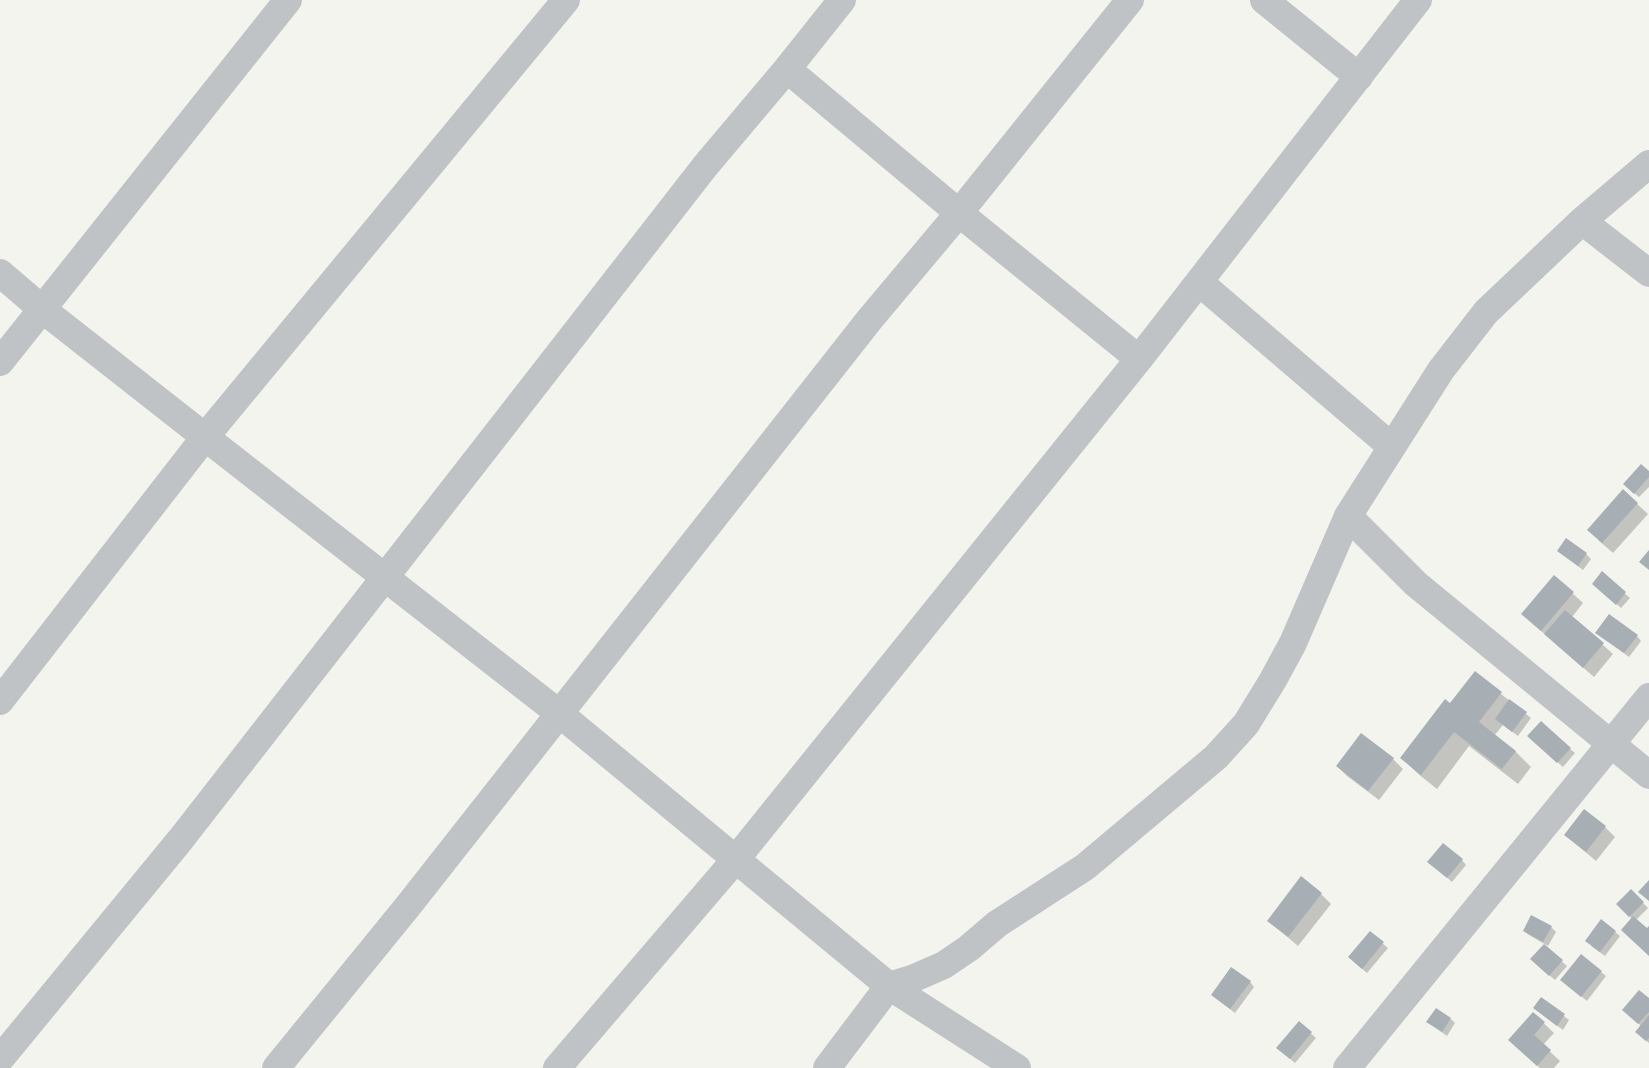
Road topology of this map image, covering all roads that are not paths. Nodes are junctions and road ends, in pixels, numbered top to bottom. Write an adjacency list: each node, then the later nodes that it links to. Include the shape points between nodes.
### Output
1 (288, 0): 15 (street)
2 (566, 0): 18 (street)
3 (842, 0): 7 (street)
4 (1130, 0): 10 (street)
5 (1264, 0): 8 (street)
6 (1418, 0): 8 (street)
7 (788, 69): 10 (street); 21 (street, via 706,165)
8 (1359, 77): 14 (street)
9 (1649, 164): 11 (street)
10 (959, 213): 16 (street); 24 (street, via 870,320)
11 (1582, 220): 13 (street); 19 (street, via 1486,312 1441,370)
12 (0, 273): 15 (street)
13 (1649, 273)
14 (1199, 282): 16 (street); 19 (street)
15 (42, 309): 17 (street); 18 (street)
16 (1139, 359): 27 (street)
17 (0, 362)
18 (205, 437): 21 (street); 23 (street)
19 (1392, 447): 20 (street)
20 (1348, 516): 25 (street, via 1416,584); 28 (street, via 1293,643 1273,680 1246,724 1216,757 1084,867 997,924 969,948 944,965)
21 (385, 577): 24 (street); 29 (street, via 181,839)
22 (1649, 697): 25 (street)
23 (1, 698)
24 (560, 714): 27 (street); 30 (street)
25 (1611, 743): 26 (street); 34 (street)
26 (1649, 775)
27 (736, 859): 28 (street); 31 (street)
28 (889, 986): 32 (street); 33 (street)
29 (0, 1059)
30 (276, 1068)
31 (557, 1068)
32 (827, 1068)
33 (1017, 1068)
34 (1347, 1068)

